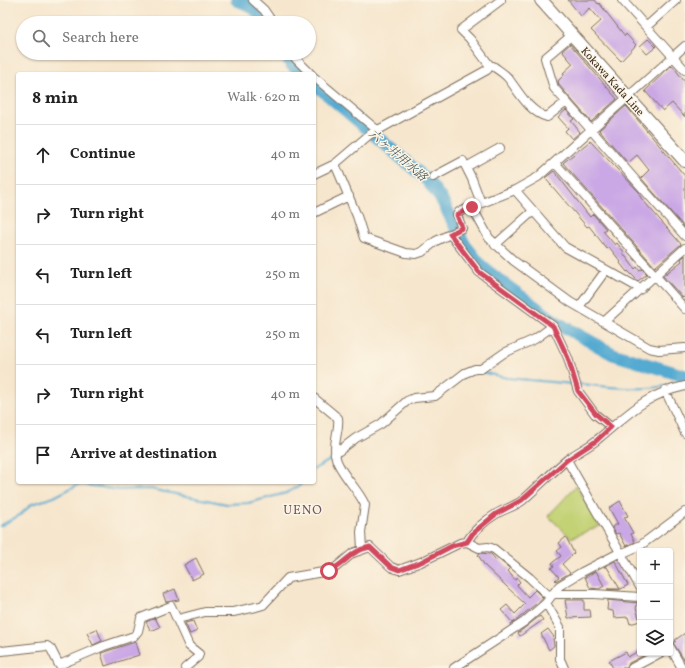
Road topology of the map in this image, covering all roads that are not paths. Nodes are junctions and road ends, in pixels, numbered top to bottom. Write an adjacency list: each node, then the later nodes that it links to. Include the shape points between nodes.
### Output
1 (253, 0): 7 (street)
2 (501, 0): 13 (street, via 460,30 470,38)
3 (541, 0): 9 (main road, Kokawa Kada Line)
4 (552, 0): 17 (main road, Kokawa Kada Line)
5 (622, 0): 8 (street)
6 (676, 0): 8 (street)
7 (268, 16)
8 (646, 26): 11 (street)
9 (572, 35): 17 (main road, Kokawa Kada Line); 18 (street, via 545,58 554,88)
10 (685, 46): 11 (street)
11 (673, 57): 14 (street); 17 (street)
12 (297, 60): 15 (street)
13 (490, 66): 18 (street, via 506,76 540,115 547,117); 20 (street)
14 (685, 70)
15 (309, 72)
16 (316, 79): 20 (street)
17 (630, 95): 19 (street); 22 (main road, Kokawa Kada Line); 23 (main road, Kokawa Kada Line)
18 (566, 102): 19 (street)
19 (590, 131): 24 (street); 36 (street)
20 (374, 132): 25 (street)
21 (500, 148): 26 (street)
22 (685, 148)
23 (685, 161)
24 (555, 163): 29 (street, via 538,177); 40 (street)
25 (334, 164): 27 (street); 30 (street)
26 (466, 167): 28 (street, via 463,161); 31 (street)
27 (316, 173)
28 (433, 177)
29 (515, 190): 31 (street); 34 (street)
30 (349, 196): 33 (street); 35 (street, via 362,235 381,244 416,254 436,240)
31 (481, 203): 32 (street)
32 (472, 207): 35 (street, via 457,215 462,228); 37 (street, via 484,231)
33 (316, 212)
34 (532, 212): 37 (street); 39 (street, via 565,247)
35 (454, 232): 45 (street, via 479,272)
36 (685, 236)
37 (495, 245): 42 (street)
38 (685, 248): 40 (street)
39 (606, 270): 41 (street); 42 (street)
40 (655, 276): 41 (street); 43 (street)
41 (641, 289): 44 (street)
42 (579, 308): 44 (street)
43 (685, 309)
44 (605, 321): 46 (street, via 649,348)
45 (553, 326): 50 (street, via 568,358 575,383 596,414); 52 (street, via 481,369 465,373 435,396 407,401 381,424 356,438)
46 (685, 348)
47 (685, 386): 48 (street)
48 (665, 390): 50 (street, via 644,401); 51 (street)
49 (316, 400): 52 (street, via 338,418 334,440)
50 (611, 427): 53 (street, via 596,441)
51 (685, 433)
52 (335, 456): 56 (street, via 365,505 360,532)
53 (567, 460): 55 (street, via 522,500 496,514 473,533); 57 (street)
54 (685, 512): 57 (street, via 641,545)
55 (467, 542): 56 (street, via 452,546 399,570 391,567 370,547); 60 (street, via 479,548 494,549 530,578)
56 (362, 549): 61 (street, via 329,571 288,578 267,601 256,607 232,612 205,612)
57 (621, 553): 58 (street); 60 (street, via 559,586)
58 (638, 584)
59 (637, 597): 60 (street)
60 (549, 598): 67 (street, via 524,622); 68 (street, via 560,627 560,659)
61 (178, 619): 65 (street, via 171,606 144,616 139,622 137,634 104,646); 66 (street, via 189,646 199,654)
62 (0, 650): 65 (street, via 47,646 59,665)
63 (673, 652): 70 (street)
64 (654, 656): 69 (street)
65 (75, 664)
66 (185, 668)
67 (454, 668)
68 (564, 668)
69 (632, 668)
70 (682, 668)

